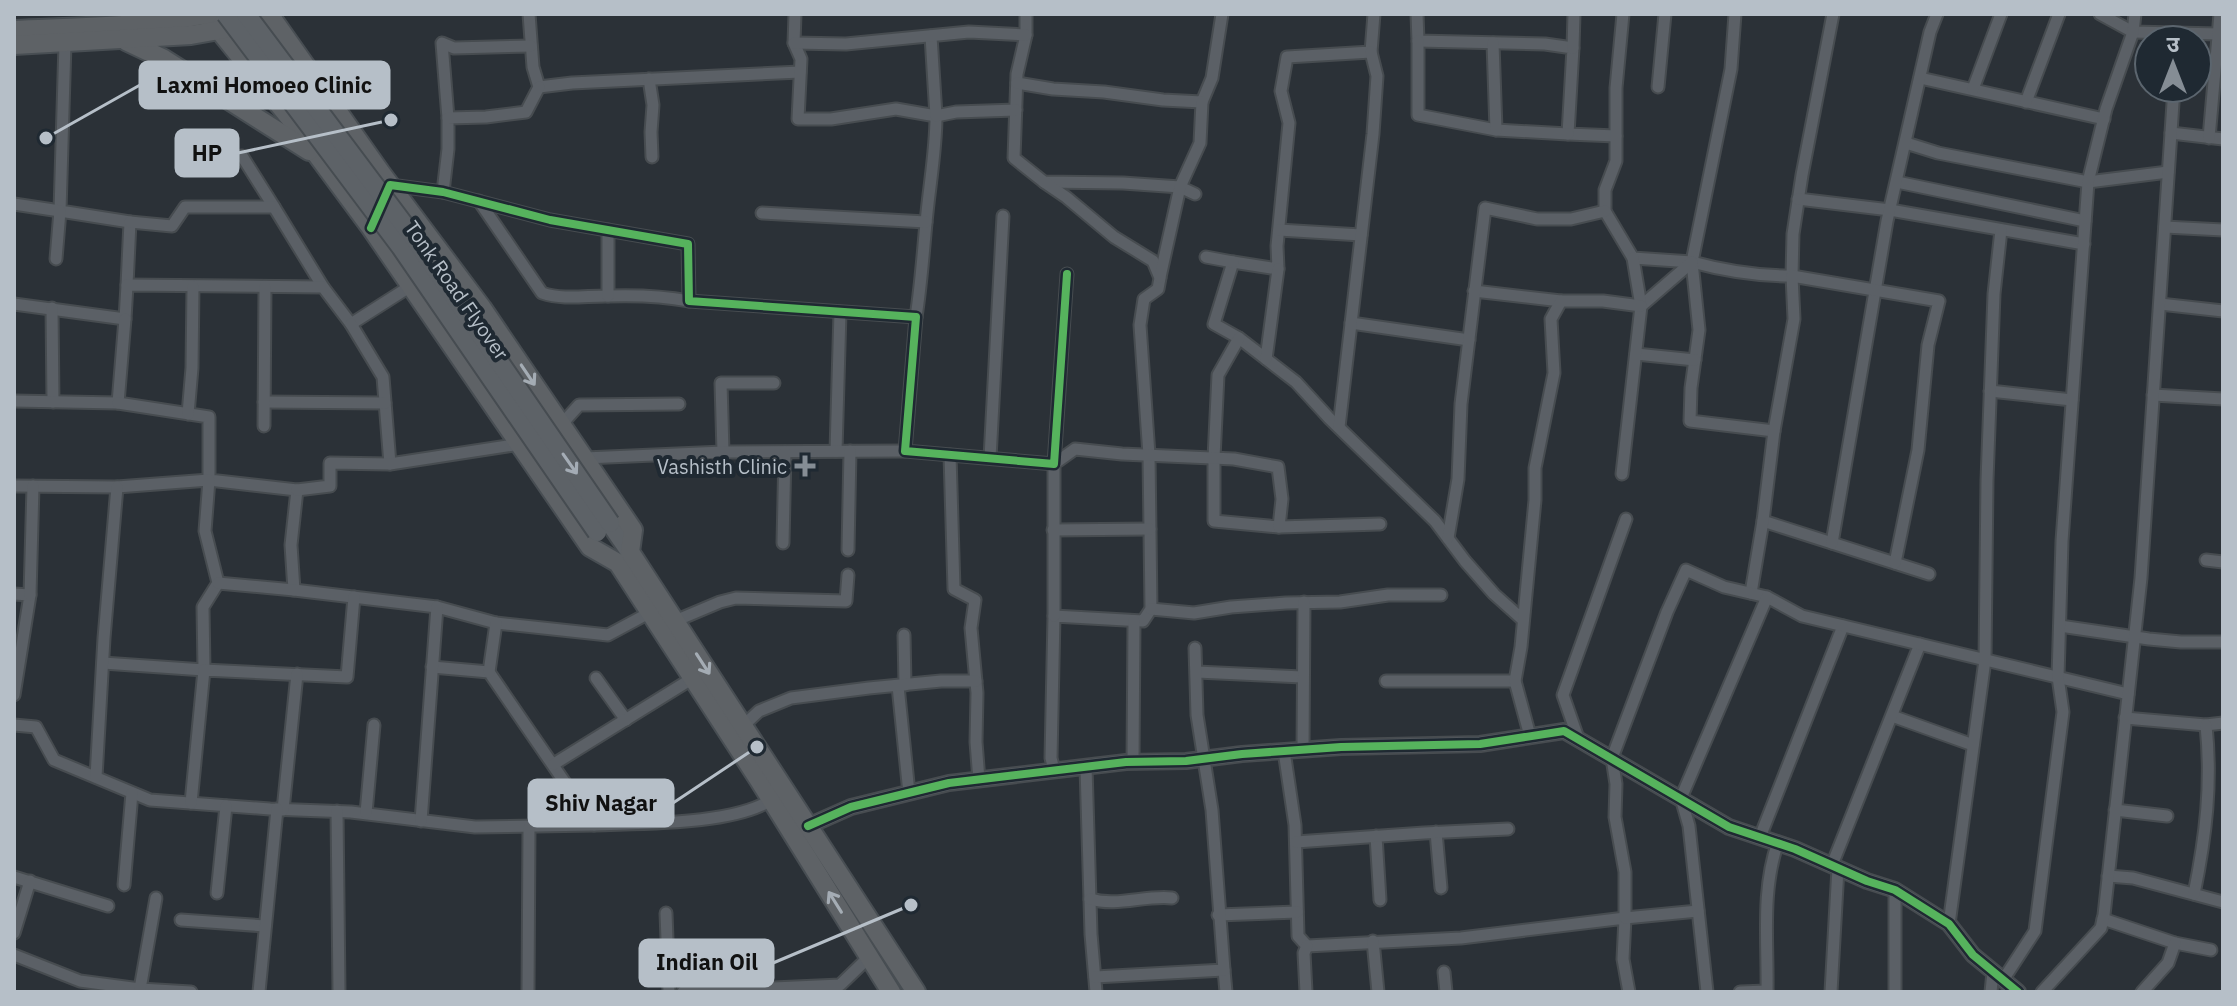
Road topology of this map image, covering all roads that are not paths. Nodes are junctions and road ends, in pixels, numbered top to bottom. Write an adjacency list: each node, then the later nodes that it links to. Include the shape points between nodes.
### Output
1 (207, 14): 20 (highway); 21 (highway)
2 (246, 14): 162 (main road, Tonk Road Flyover, one-way to 162, bridge, via 414,238)
3 (529, 14): 34 (street)
4 (795, 14): 31 (street)
5 (1026, 14): 26 (street)
6 (1222, 14): 44 (street, via 1212,78)
7 (1374, 14): 36 (street)
8 (1417, 14): 29 (street)
9 (1574, 14): 35 (street)
10 (1623, 14): 54 (street)
11 (1665, 14): 42 (street)
12 (1735, 14): 93 (street, via 1731,69)
13 (1833, 14): 69 (street)
14 (1937, 14): 38 (street)
15 (2001, 14): 43 (street)
16 (2059, 14): 45 (street)
17 (2100, 14): 23 (street)
18 (2220, 14): 25 (street)
19 (272, 15): 21 (highway); 65 (highway)
20 (140, 19): 22 (highway)
21 (222, 22): 28 (highway, via 191,35); 60 (highway); 162 (main road, Tonk Road Flyover, bridge, via 401,247)
22 (14, 30)
23 (2133, 32): 50 (street)
24 (2213, 34): 25 (street)
25 (2219, 34): 55 (street)
26 (1026, 35): 27 (street); 40 (street)
27 (931, 36): 31 (street); 48 (street)
28 (124, 40): 30 (highway); 60 (highway, via 164,59)
29 (1418, 41): 32 (street); 51 (street, via 1418,115)
30 (65, 43): 33 (highway); 74 (street)
31 (794, 43): 37 (street)
32 (1493, 43): 35 (street); 51 (street)
33 (14, 45)
34 (531, 46): 41 (street); 49 (street, via 454,48 442,43)
35 (1573, 48): 53 (street)
36 (1371, 52): 84 (street, via 1287,57 1281,91 1289,123); 87 (street, via 1377,76)
37 (800, 72): 39 (street); 48 (street, via 798,119 896,109)
38 (1920, 78): 43 (street); 57 (street)
39 (649, 79): 41 (street); 59 (street)
40 (1017, 83): 44 (street); 47 (street)
41 (539, 87): 49 (street, via 526,112)
42 (1658, 87)
43 (1973, 89): 45 (street)
44 (1202, 102): 66 (street, via 1200,143)
45 (2026, 102): 50 (street)
46 (2173, 104): 52 (street)
47 (1016, 110): 48 (street); 62 (street, via 1014,158)
48 (936, 116): 80 (street)
49 (448, 118): 67 (street)
50 (2104, 119): 64 (street)
51 (1496, 130): 53 (street)
52 (2171, 133): 55 (street); 61 (street)
53 (1568, 134): 54 (street)
54 (1616, 136): 75 (street)
55 (2209, 138): 56 (street)
56 (2223, 139)
57 (1906, 143): 63 (street); 64 (street)
58 (242, 156): 72 (street)
59 (652, 157)
60 (321, 159): 82 (highway)
61 (2168, 172): 64 (street); 81 (street)
62 (1044, 182): 66 (street); 97 (street, via 1153,261)
63 (1897, 182): 73 (street); 78 (street)
64 (2088, 182): 78 (street)
65 (390, 185): 67 (street); 82 (street); 135 (highway, one-way to 135)
66 (1180, 187): 68 (street); 97 (street)
67 (443, 192): 70 (street)
68 (1195, 194)
69 (1798, 199): 73 (street); 96 (street)
70 (479, 201): 83 (street); 105 (street, via 542,293 557,298)
71 (14, 204): 74 (street)
72 (274, 207): 79 (street, via 185,207 172,226); 101 (street)
73 (1890, 210): 85 (street); 104 (street)
74 (60, 211): 79 (street); 91 (street)
75 (1605, 211): 90 (street); 103 (street, via 1537,219 1485,208)
76 (762, 213): 80 (street)
77 (1003, 216): 148 (street)
78 (2085, 221): 88 (street)
79 (130, 222): 98 (street)
80 (926, 222): 114 (street)
81 (2165, 227): 86 (street); 109 (street)
82 (371, 228): 102 (highway)
83 (608, 230): 105 (street); 106 (street, via 688,244)
84 (1279, 230): 87 (street); 94 (street)
85 (2001, 230): 88 (street); 124 (street)
86 (2223, 230)
87 (1361, 235): 116 (street)
88 (2084, 244): 127 (street)
89 (1206, 257): 92 (street)
90 (1633, 258): 93 (street); 110 (street)
91 (56, 259)
92 (1233, 262): 94 (street); 118 (street, via 1214,324)
93 (1692, 262): 96 (street, via 1729,272); 110 (street); 122 (street, via 1699,330)
94 (1278, 269): 121 (street)
95 (1067, 274): 151 (street)
96 (1792, 276): 104 (street); 138 (street, via 1794,319)
97 (1160, 278): 146 (street, via 1158,289 1144,299 1140,325)
98 (127, 285): 99 (street); 115 (street)
99 (193, 287): 100 (street); 134 (street)
100 (265, 287): 101 (street); 130 (street)
101 (323, 287): 117 (street)
102 (415, 289): 117 (street, via 406,289); 139 (highway)
103 (1474, 291): 107 (street); 119 (street)
104 (1876, 291): 167 (street); 172 (street, via 1939,301)
105 (608, 296): 106 (street)
106 (689, 301): 113 (street)
107 (1561, 301): 110 (street); 188 (street, via 1551,319 1554,373 1535,468)
108 (14, 304): 111 (street)
109 (2160, 304): 112 (street); 125 (street)
110 (1641, 306): 120 (street)
111 (52, 308): 115 (street); 129 (street)
112 (2223, 311)
113 (840, 312): 114 (street); 140 (street)
114 (916, 317): 142 (street)
115 (125, 319): 131 (street)
116 (1351, 323): 119 (street); 137 (street)
117 (351, 324): 132 (street, via 383,377)
118 (1239, 338): 121 (street); 149 (street, via 1218,375)
119 (1469, 340): 165 (street)
120 (1636, 354): 122 (street); 152 (street)
121 (1266, 359): 137 (street)
122 (1695, 360): 138 (street, via 1690,421)
123 (774, 383): 143 (street, via 721,383)
124 (1990, 391): 127 (street); 199 (street)
125 (2153, 395): 126 (street); 195 (street)
126 (2223, 399)
127 (2072, 400): 193 (street)
128 (14, 401): 129 (street)
129 (53, 402): 131 (street)
130 (264, 402): 132 (street); 136 (street)
131 (118, 403): 134 (street)
132 (385, 403): 150 (street)
133 (679, 404): 135 (street, via 579,405)
134 (188, 414): 153 (street, via 209,417)
135 (561, 425): 147 (highway)
136 (264, 426)
137 (1339, 427): 165 (street)
138 (1774, 431): 159 (street)
139 (520, 444): 150 (street); 169 (highway, via 590,547 599,554)
140 (836, 451): 141 (street); 144 (street)
141 (850, 451): 142 (street); 168 (street)
142 (905, 451): 145 (street)
143 (723, 452): 144 (street); 147 (street)
144 (785, 452): 166 (street)
145 (950, 455): 148 (street); 210 (street, via 954,589 975,600 971,628)
146 (1149, 455): 149 (street); 151 (street, via 1075,449); 163 (street)
147 (585, 458): 169 (highway, via 633,530)
148 (990, 458): 151 (street)
149 (1214, 458): 161 (street, via 1278,467); 161 (street, via 1214,521)
150 (390, 464): 157 (street, via 330,463 330,486)
151 (1054, 464): 164 (street)
152 (1622, 474)
153 (209, 480): 156 (street); 157 (street); 175 (street, via 205,531)
154 (14, 486): 155 (street)
155 (33, 486): 156 (street); 179 (street)
156 (117, 487): 200 (street)
157 (297, 490): 176 (street, via 291,545)
158 (1626, 519): 225 (street, via 1563,695)
159 (1763, 521): 167 (street); 177 (street)
160 (1380, 524): 161 (street)
161 (1279, 527)
162 (603, 528): 169 (main road, Tonk Road Flyover)
163 (1150, 529): 164 (street); 185 (street)
164 (1053, 530): 187 (street)
165 (1448, 538): 188 (street)
166 (783, 543)
167 (1832, 543): 172 (street)
168 (848, 550)
169 (622, 556): 186 (highway); 189 (highway)
170 (2206, 560): 171 (street)
171 (2223, 562)
172 (1895, 563): 173 (street)
173 (1929, 574)
174 (848, 575): 189 (street, via 846,601 736,598)
175 (218, 583): 176 (street); 202 (street, via 203,607)
176 (294, 590): 181 (street)
177 (1751, 593): 182 (street); 229 (street, via 1686,570)
178 (14, 594): 179 (street)
179 (30, 595): 215 (street)
180 (1441, 595): 183 (street)
181 (354, 597): 184 (street); 205 (street, via 347,677)
182 (1767, 597): 192 (street, via 1802,616); 239 (street)
183 (1304, 602): 185 (street, via 1194,613); 206 (street)
184 (437, 607): 191 (street); 201 (street)
185 (1151, 609): 190 (street, via 1143,621)
186 (649, 613): 191 (street, via 608,635); 209 (highway)
187 (1054, 616): 190 (street); 234 (street)
188 (1523, 620): 212 (street)
189 (675, 621): 223 (highway, one-way to 223)
190 (1134, 621): 231 (street)
191 (496, 623): 203 (street)
192 (1843, 626): 197 (street); 255 (street)
193 (2060, 626): 195 (street); 207 (street)
194 (904, 635): 213 (street)
195 (2134, 638): 196 (street); 214 (street)
196 (2223, 642)
197 (1920, 644): 199 (street); 216 (street)
198 (1195, 648): 204 (street)
199 (1985, 660): 207 (street); 226 (street)
200 (103, 663): 202 (street); 235 (street)
201 (432, 667): 203 (street); 248 (street)
202 (204, 670): 205 (street); 241 (street)
203 (489, 672): 232 (street)
204 (1197, 672): 206 (street); 230 (street)
205 (297, 674): 243 (street)
206 (1302, 677): 227 (street)
207 (2058, 677): 214 (street); 291 (street, via 2063,712 2035,931)
208 (596, 678): 218 (street)
209 (693, 678): 218 (street); 240 (highway)
210 (976, 681): 213 (street); 236 (street)
211 (1386, 681): 212 (street)
212 (1515, 681): 224 (street)
213 (902, 685): 223 (street, via 791,698 759,711); 238 (street)
214 (2128, 694): 217 (street)
215 (14, 695)
216 (1892, 716): 226 (street); 258 (street)
217 (2125, 718): 222 (street); 244 (street)
218 (626, 720): 232 (street)
219 (2223, 723): 222 (street)
220 (14, 725): 235 (street, via 36,727 54,760)
221 (374, 725): 246 (street)
222 (2206, 725): 266 (street, via 2208,811)
223 (743, 726): 250 (highway)
224 (1530, 736): 225 (street, via 1564,731); 227 (street, via 1480,744)
225 (1578, 738): 229 (street)
226 (1973, 745): 280 (street)
227 (1303, 750): 228 (street)
228 (1284, 751): 230 (street); 256 (street)
229 (1612, 758): 239 (street); 277 (street)
230 (1202, 759): 231 (street); 276 (street, via 1212,810)
231 (1133, 762): 233 (street)
232 (554, 764): 249 (street)
233 (1086, 767): 234 (street); 269 (street)
234 (1054, 770): 236 (street)
235 (96, 777): 237 (street)
236 (979, 780): 238 (street)
237 (132, 793): 241 (street); 262 (street)
238 (909, 793): 250 (street, via 851,807)
239 (1681, 798): 255 (street, via 1729,827); 273 (street)
240 (771, 800): 249 (street, via 716,818); 288 (highway, one-way to 240)
241 (191, 803): 242 (street)
242 (226, 806): 243 (street); 265 (street)
243 (280, 810): 245 (street); 281 (street)
244 (2115, 810): 247 (street); 259 (street)
245 (337, 811): 246 (street); 298 (street)
246 (366, 813): 248 (street)
247 (2167, 816)
248 (421, 821): 251 (street)
249 (594, 825): 251 (street)
250 (808, 826): 304 (highway)
251 (529, 828): 299 (street)
252 (1508, 829): 253 (street)
253 (1436, 832): 254 (street); 263 (street)
254 (1376, 836): 256 (street); 270 (street)
255 (1760, 837): 257 (street)
256 (1296, 842): 274 (street)
257 (1778, 842): 258 (street); 295 (street, via 1771,861 1765,927)
258 (1835, 866): 264 (street); 313 (street)
259 (2108, 876): 266 (street); 278 (street)
260 (14, 877): 261 (street)
261 (30, 881): 272 (street); 282 (street)
262 (124, 885)
263 (1441, 888)
264 (1895, 890): 280 (street); 314 (street)
265 (217, 893)
266 (2194, 894): 271 (street)
267 (156, 898): 294 (street)
268 (1172, 898): 269 (street)
269 (1090, 899): 292 (street)
270 (1380, 900)
271 (2223, 902)
272 (108, 906)
273 (1698, 911): 277 (street); 311 (street)
274 (1297, 912): 276 (street); 285 (street, via 1298,936)
275 (666, 913): 300 (street)
276 (1218, 915): 289 (street)
277 (1625, 918): 283 (street, via 1461,938); 310 (street, via 1623,959)
278 (2103, 919): 284 (street); 317 (street, via 2101,928)
279 (181, 920): 281 (street)
280 (1949, 924): 291 (street)
281 (265, 926): 297 (street)
282 (14, 933)
283 (1373, 941): 285 (street); 308 (street)
284 (2175, 943): 286 (street); 318 (street, via 2168,963)
285 (1307, 946): 307 (street)
286 (2211, 950)
287 (14, 955): 293 (street)
288 (869, 957): 302 (street, via 840,985); 303 (highway)
289 (1224, 970): 292 (street); 306 (street)
290 (1444, 972): 309 (street)
291 (1998, 976): 315 (street); 316 (street)
292 (1095, 977): 305 (street)
293 (78, 986): 294 (street)
294 (140, 989): 296 (street)
295 (1767, 991): 312 (street)
296 (190, 992)
297 (259, 992)
298 (339, 992)
299 (528, 992)
300 (669, 992)
301 (683, 992): 302 (street)
302 (695, 992)
303 (891, 992)
304 (916, 992)
305 (1096, 992)
306 (1226, 992)
307 (1306, 992)
308 (1378, 992)
309 (1446, 992)
310 (1629, 992)
311 (1707, 992)
312 (1740, 992)
313 (1831, 992)
314 (1895, 992)
315 (1991, 992)
316 (2018, 992)
317 (2042, 992)
318 (2142, 992)

